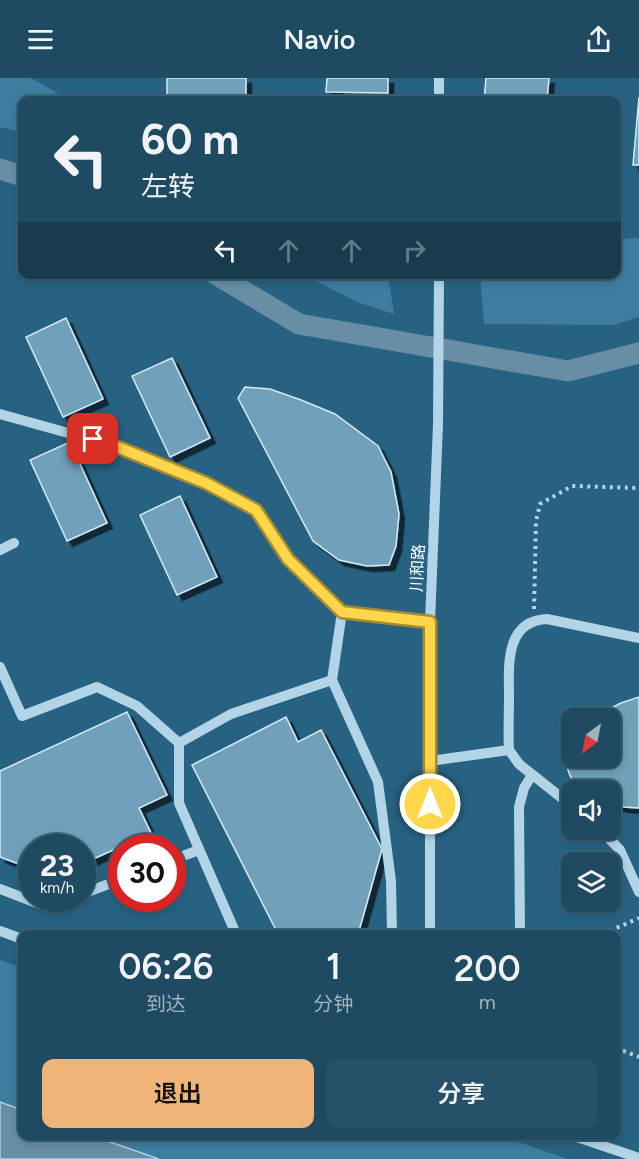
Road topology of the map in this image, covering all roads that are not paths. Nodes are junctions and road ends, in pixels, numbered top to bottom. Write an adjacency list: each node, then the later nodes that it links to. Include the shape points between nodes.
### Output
1 (439, 78): 2 (street)
2 (439, 96)
3 (439, 279): 8 (street, 川和路)
4 (0, 414): 7 (street, via 115,446 206,483 256,510 288,559)
5 (14, 543): 6 (street)
6 (0, 550)
7 (342, 612): 8 (street); 11 (street)
8 (430, 622): 14 (street, 川和路)
9 (639, 638): 13 (street, via 547,619 521,629 510,648)
10 (0, 667): 12 (street, via 22,716 97,687 137,706)
11 (332, 680): 12 (street, via 231,714); 24 (street, via 378,782 391,881)
12 (179, 742): 18 (street, via 179,802)
13 (509, 750): 14 (street); 15 (street)
14 (430, 761): 25 (street, 川和路)
15 (532, 775): 16 (street); 26 (street, via 519,807)
16 (561, 797)
17 (610, 840): 21 (street, via 620,850)
18 (199, 850): 19 (street); 23 (street)
19 (186, 855)
20 (0, 889): 22 (street)
21 (639, 892)
22 (18, 896)
23 (234, 930)
24 (392, 930)
25 (430, 930)
26 (520, 930)
27 (0, 931): 28 (street)
28 (18, 938)
29 (586, 1140): 30 (street)
30 (639, 1158)

